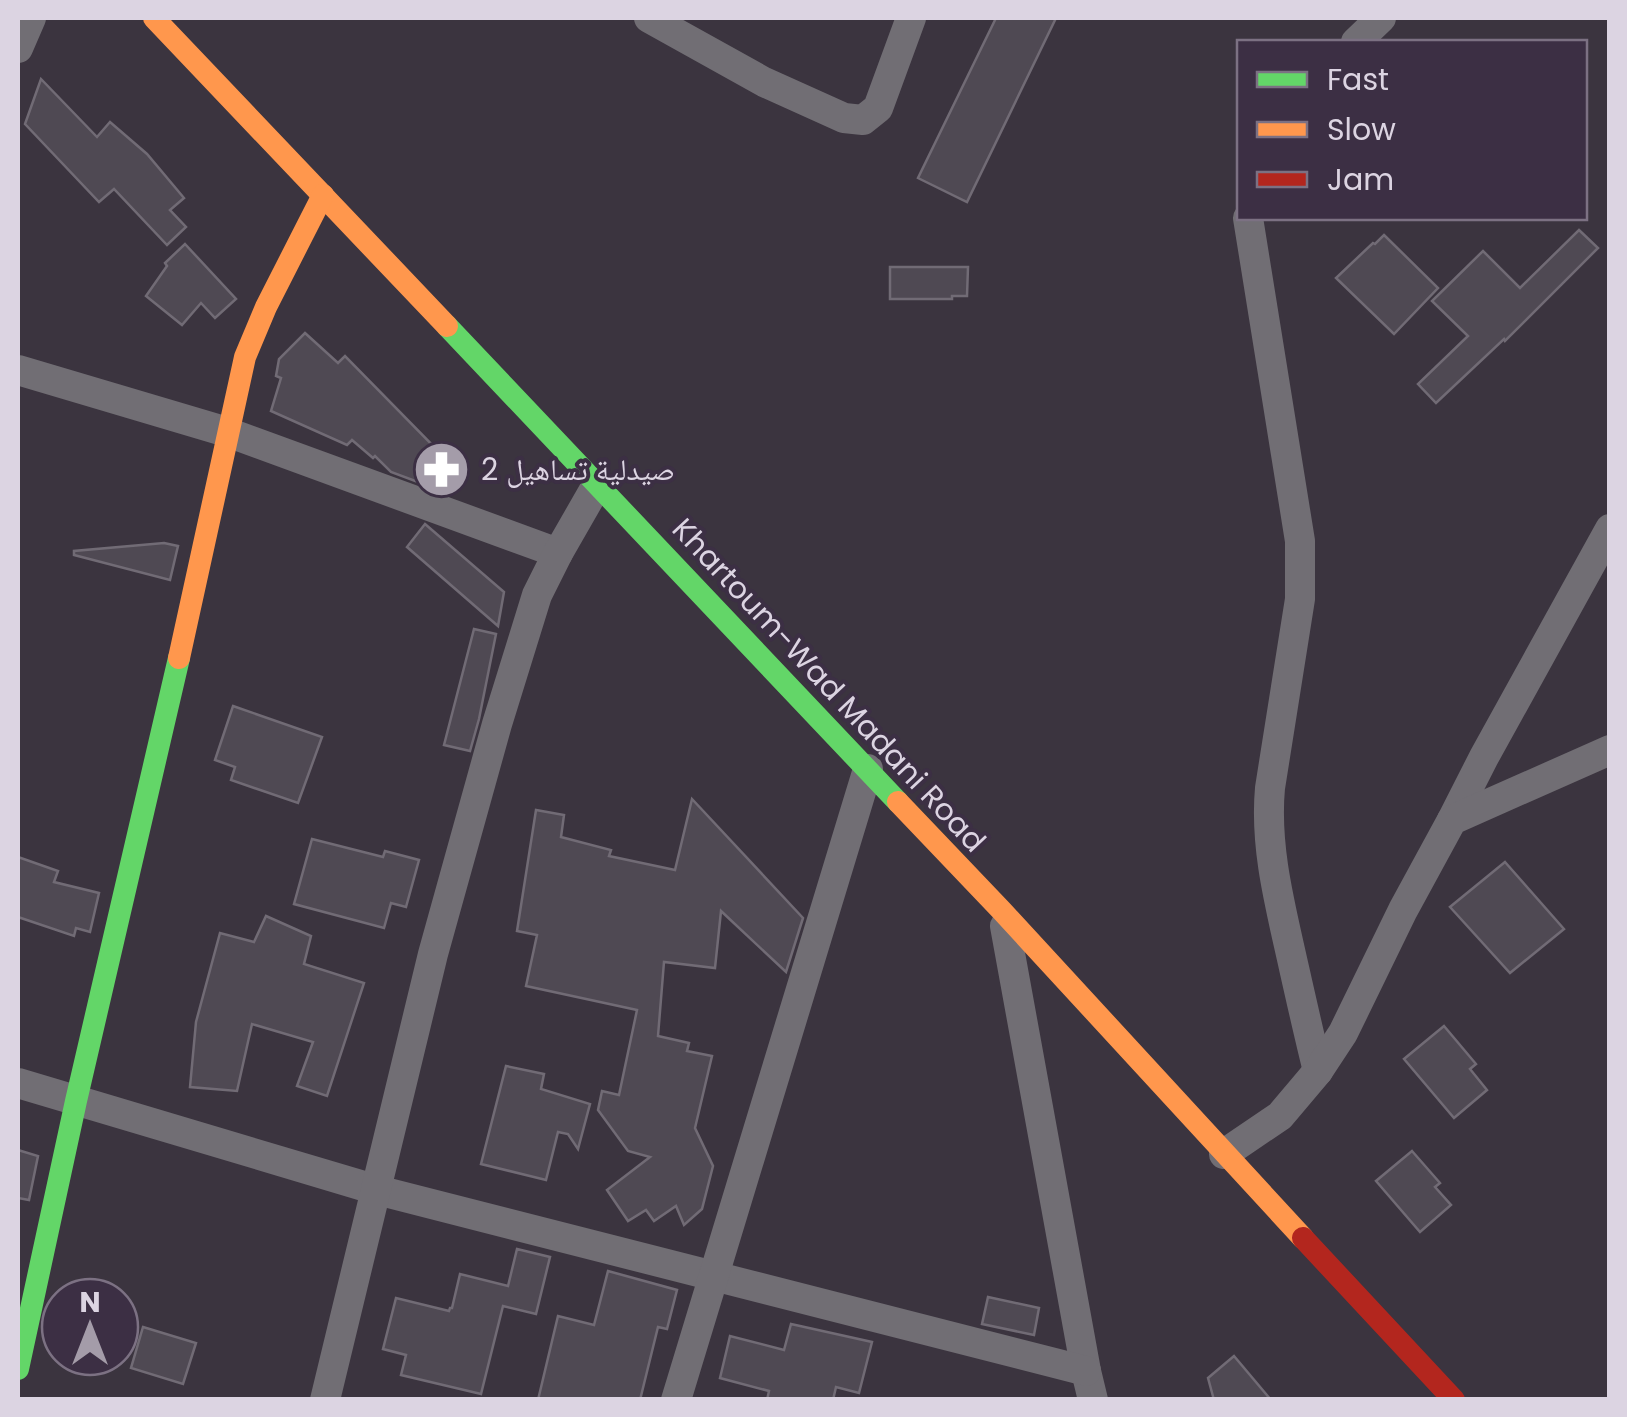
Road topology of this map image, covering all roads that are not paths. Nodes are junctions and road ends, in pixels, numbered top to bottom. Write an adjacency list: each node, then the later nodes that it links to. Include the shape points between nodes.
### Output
1 (31, 18): 7 (street)
2 (650, 18): 3 (street, via 764,82 863,120 878,108)
3 (912, 18)
4 (1381, 18): 6 (street)
5 (162, 20): 8 (main road, Khartoum-Wad Madani Road)
6 (1358, 40)
7 (18, 48)
8 (323, 196): 11 (main road, via 245,357); 12 (main road, Khartoum-Wad Madani Road)
9 (1248, 220): 19 (street, via 1300,541 1300,599 1270,788 1269,840)
10 (18, 370): 11 (street)
11 (227, 432): 14 (street); 21 (main road)
12 (597, 485): 14 (street); 16 (main road, Khartoum-Wad Madani Road)
13 (1610, 528): 17 (street)
14 (558, 552): 23 (street, via 537,594 496,724)
15 (1610, 750): 17 (street)
16 (868, 769): 18 (main road, Khartoum-Wad Madani Road); 24 (street)
17 (1452, 820): 19 (street)
18 (1002, 911): 22 (main road, Khartoum-Wad Madani Road); 26 (street)
19 (1318, 1071): 22 (street, via 1280,1116)
20 (18, 1084): 21 (street)
21 (76, 1100): 23 (street); 25 (main road)
22 (1224, 1154): 29 (main road, Khartoum-Wad Madani Road)
23 (377, 1190): 24 (street); 27 (street)
24 (713, 1276): 26 (street); 28 (street)
25 (18, 1369)
26 (1089, 1385)
27 (326, 1400)
28 (676, 1400)
29 (1454, 1400)

